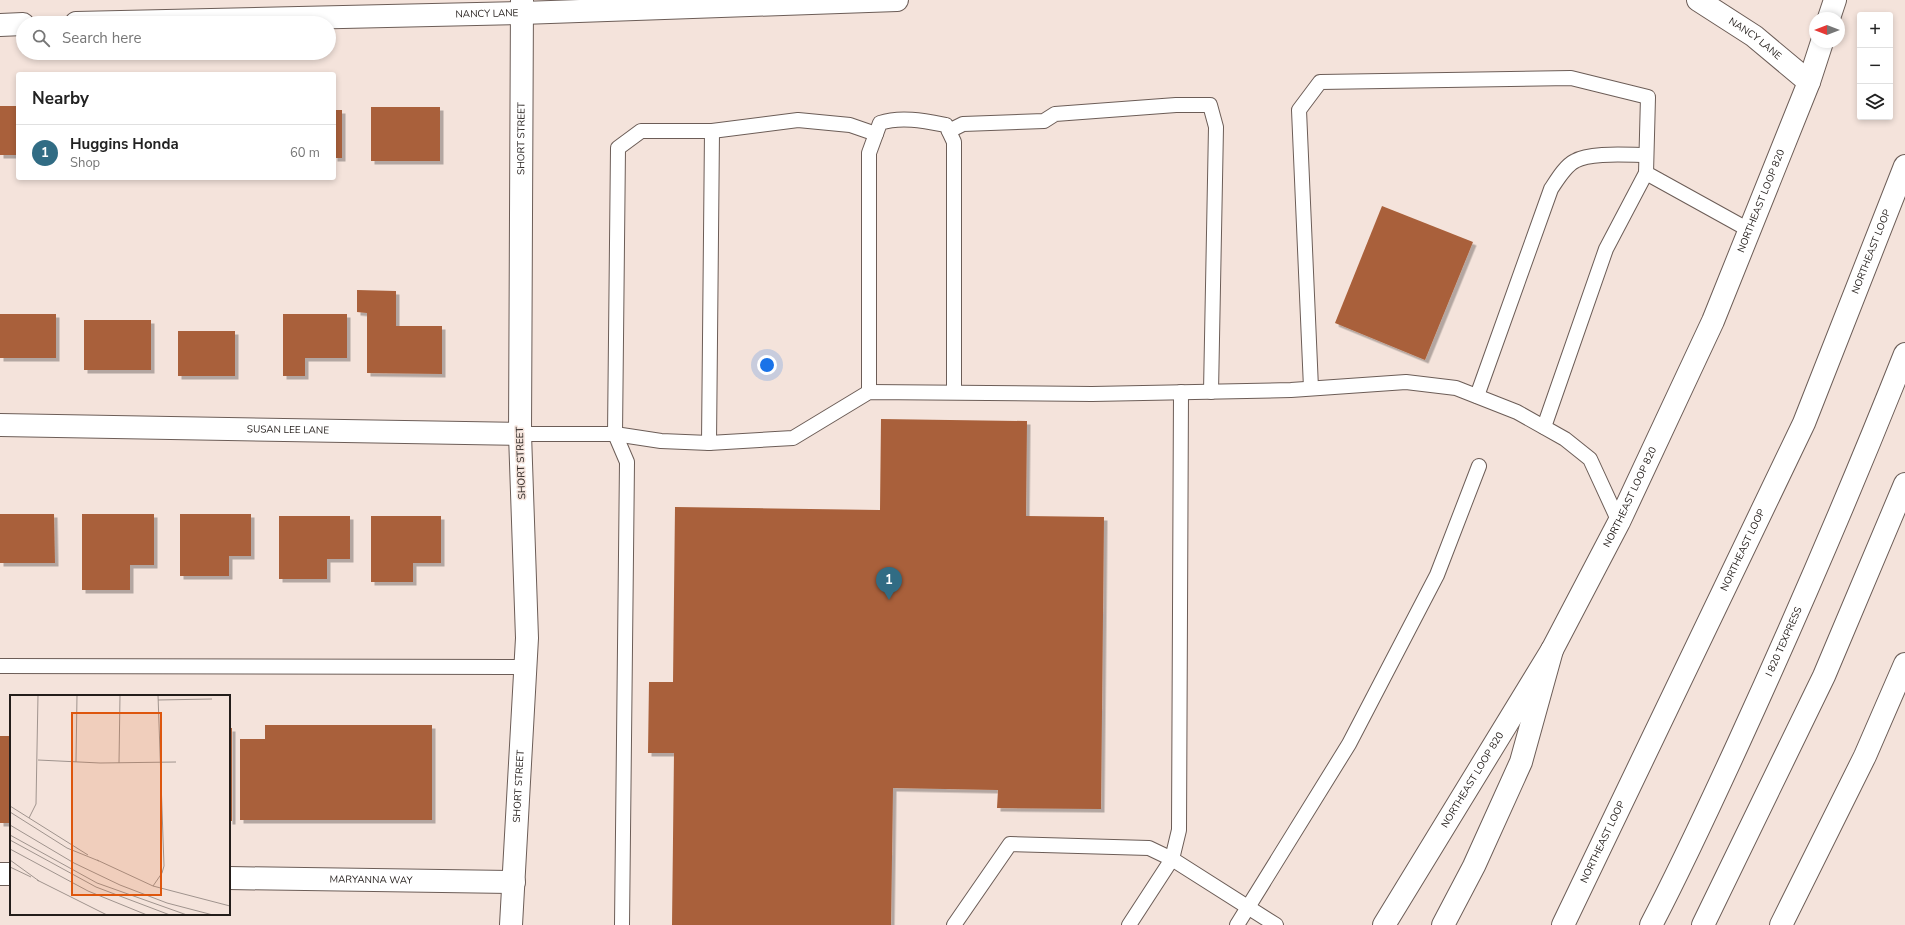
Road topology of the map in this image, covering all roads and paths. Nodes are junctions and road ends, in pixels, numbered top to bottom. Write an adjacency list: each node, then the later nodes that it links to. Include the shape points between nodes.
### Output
1 (898, 0): 4 (main road, NANCY LANE)
2 (1698, 0): 10 (main road, NANCY LANE, via 1754,36)
3 (1835, 0): 5 (main road)
4 (522, 6): 6 (main road, NANCY LANE); 27 (main road, SHORT STREET)
5 (1831, 12)
6 (260, 16)
7 (16, 24): 8 (main road)
8 (0, 25)
9 (1820, 48): 10 (main road, NORTHEAST LOOP 820)
10 (1809, 82): 17 (main road, NORTHEAST LOOP 820)
11 (712, 131): 13 (lane, via 798,120 850,125); 28 (lane, via 641,131 618,148); 29 (lane)
12 (949, 131): 13 (lane, via 946,125 891,120 880,123); 21 (lane, via 954,142); 23 (lane, via 963,124 1044,121 1055,114 1210,104 1216,126)
13 (876, 134): 20 (lane, via 869,153)
14 (1646, 155): 16 (lane); 19 (lane, via 1648,97 1571,78 1320,82 1299,110); 24 (lane, via 1597,155 1575,160 1558,177 1551,189)
15 (1905, 166): 40 (main road, NORTHEAST LOOP, via 1804,422 1688,661)
16 (1646, 173): 17 (lane); 26 (lane, via 1606,249)
17 (1749, 230): 32 (main road, NORTHEAST LOOP 820, via 1713,321)
18 (1905, 354): 52 (main road, I 820 TEXPRESS, via 1775,663 1676,878)
19 (1311, 388): 23 (lane); 24 (lane, via 1406,382 1456,388)
20 (869, 392): 21 (lane); 29 (lane, SUSAN LEE LANE, via 793,438)
21 (954, 392): 22 (lane)
22 (1181, 392): 23 (lane); 37 (lane, via 1179,830)
23 (1211, 392)
24 (1477, 396): 26 (lane)
25 (0, 425): 27 (main road, SUSAN LEE LANE)
26 (1544, 427): 32 (lane, via 1565,439 1590,459)
27 (520, 434): 28 (lane, SUSAN LEE LANE); 36 (main road, SHORT STREET, via 527,638)
28 (615, 434): 29 (lane, SUSAN LEE LANE, via 661,441); 43 (lane, via 627,462)
29 (709, 443)
30 (1479, 466): 41 (lane, via 1437,575 1349,744)
31 (1905, 484): 53 (main road, via 1824,676)
32 (1619, 522): 33 (main road, NORTHEAST LOOP 820)
33 (1552, 650): 48 (main road, NORTHEAST LOOP 820); 49 (main road, via 1521,762 1474,866)
34 (1905, 664): 54 (main road, via 1865,756)
35 (0, 666): 36 (lane)
36 (525, 667): 39 (main road, SHORT STREET)
37 (1172, 859): 41 (lane); 44 (lane, via 1148,848 1010,844); 45 (lane)
38 (230, 878): 39 (main road, MARYANNA WAY)
39 (514, 882): 42 (main road, SHORT STREET)
40 (1574, 906): 50 (main road); 51 (main road, NORTHEAST LOOP)
41 (1248, 907): 46 (lane); 47 (lane)
42 (511, 925)
43 (622, 925)
44 (954, 925)
45 (1129, 925)
46 (1237, 925)
47 (1276, 925)
48 (1384, 925)
49 (1442, 925)
50 (1551, 925)
51 (1563, 925)
52 (1651, 925)
53 (1703, 925)
54 (1781, 925)

